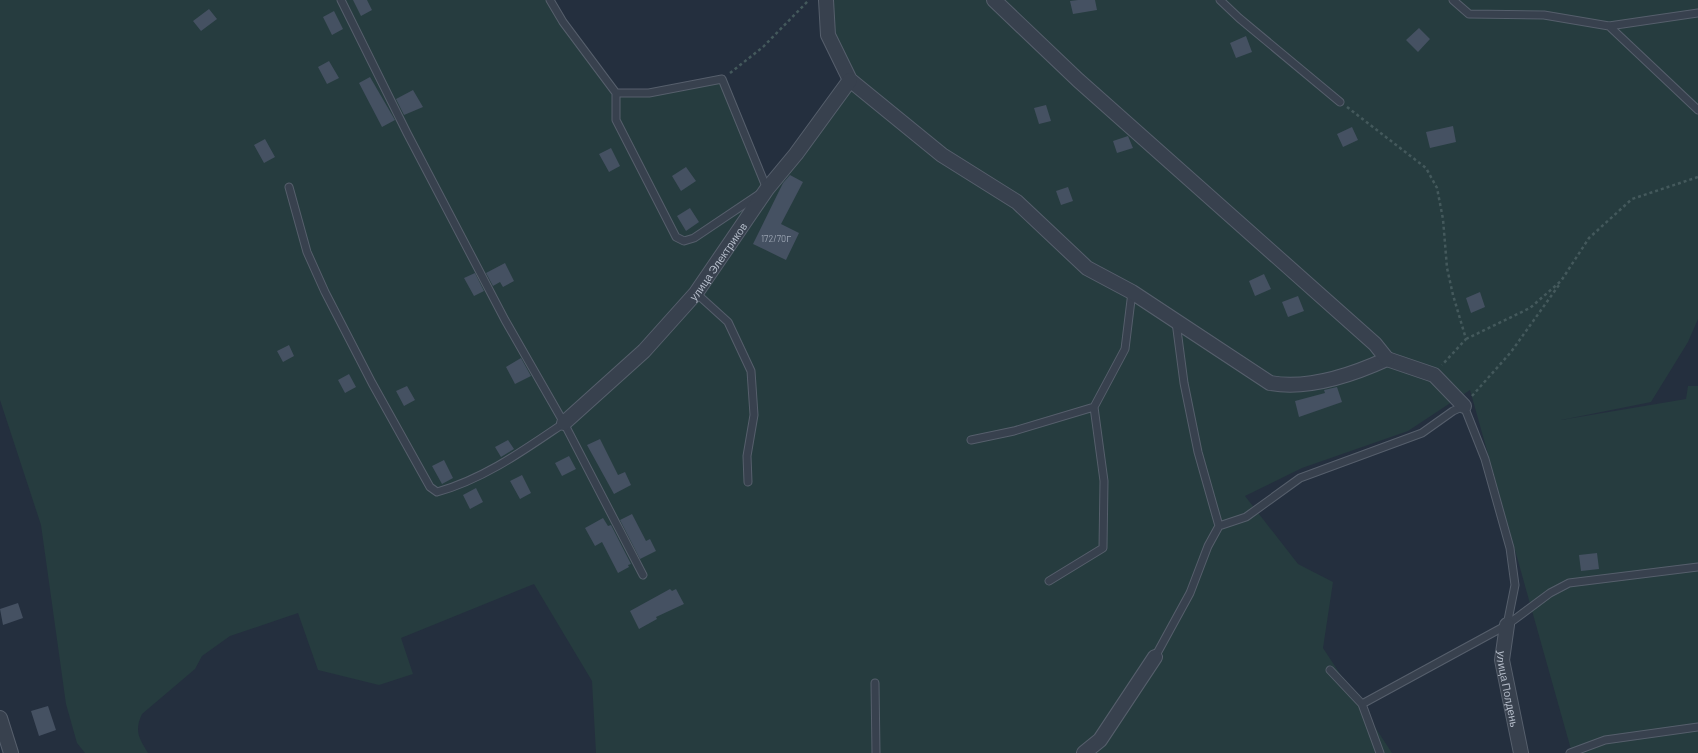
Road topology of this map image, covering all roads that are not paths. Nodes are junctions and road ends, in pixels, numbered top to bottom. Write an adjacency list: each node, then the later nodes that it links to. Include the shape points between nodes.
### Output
1 (341, 0): 21 (lane, via 407,133 502,313)
2 (550, 0): 10 (lane, via 563,22)
3 (826, 0): 9 (street, via 828,34)
4 (994, 0): 18 (street, via 1078,80 1375,344)
5 (1220, 0): 11 (lane)
6 (1453, 0): 8 (lane, via 1469,14 1544,15)
7 (1698, 13): 8 (lane)
8 (1609, 26): 12 (lane)
9 (850, 80): 14 (street, улица Электриков); 15 (street, via 942,155 1017,202 1087,268)
10 (616, 93): 14 (lane, via 649,94 722,79); 14 (lane, via 616,120 676,237 684,241 694,238)
11 (1340, 102)
12 (1698, 110)
13 (289, 187): 21 (lane, via 307,252 325,292 430,487 437,492 456,487 506,462)
14 (767, 189): 16 (street, улица Электриков)
15 (1132, 292): 17 (street); 20 (lane, via 1125,349)
16 (696, 293): 21 (street, улица Электриков, via 644,351); 23 (lane, via 728,322 751,371 754,415 746,456)
17 (1176, 322): 18 (street, via 1270,383 1284,386 1302,385 1362,371); 24 (lane, via 1184,384 1198,452)
18 (1387, 359): 19 (street, via 1434,374)
19 (1464, 406): 24 (lane, via 1422,433 1300,478 1246,518); 28 (lane, via 1485,459 1510,548 1515,585)
20 (1094, 407): 22 (lane, via 1014,431); 27 (lane, via 1104,481 1103,548)
21 (564, 423): 26 (lane)
22 (971, 440)
23 (748, 482)
24 (1219, 526): 29 (lane, via 1208,546 1190,593)
25 (1698, 567): 28 (lane, via 1569,583 1550,593)
26 (643, 575)
27 (1049, 581)
28 (1507, 625): 32 (lane); 39 (street, улица Полдень, via 1502,660)
29 (1155, 657): 37 (street, via 1100,740)
30 (1330, 670): 32 (lane)
31 (875, 683): 36 (lane)
32 (1362, 704): 38 (lane)
33 (0, 718): 35 (street)
34 (1698, 727): 40 (lane, via 1605,740)
35 (12, 753)
36 (876, 753)
37 (1084, 753)
38 (1380, 753)
39 (1521, 753)
40 (1570, 753)

